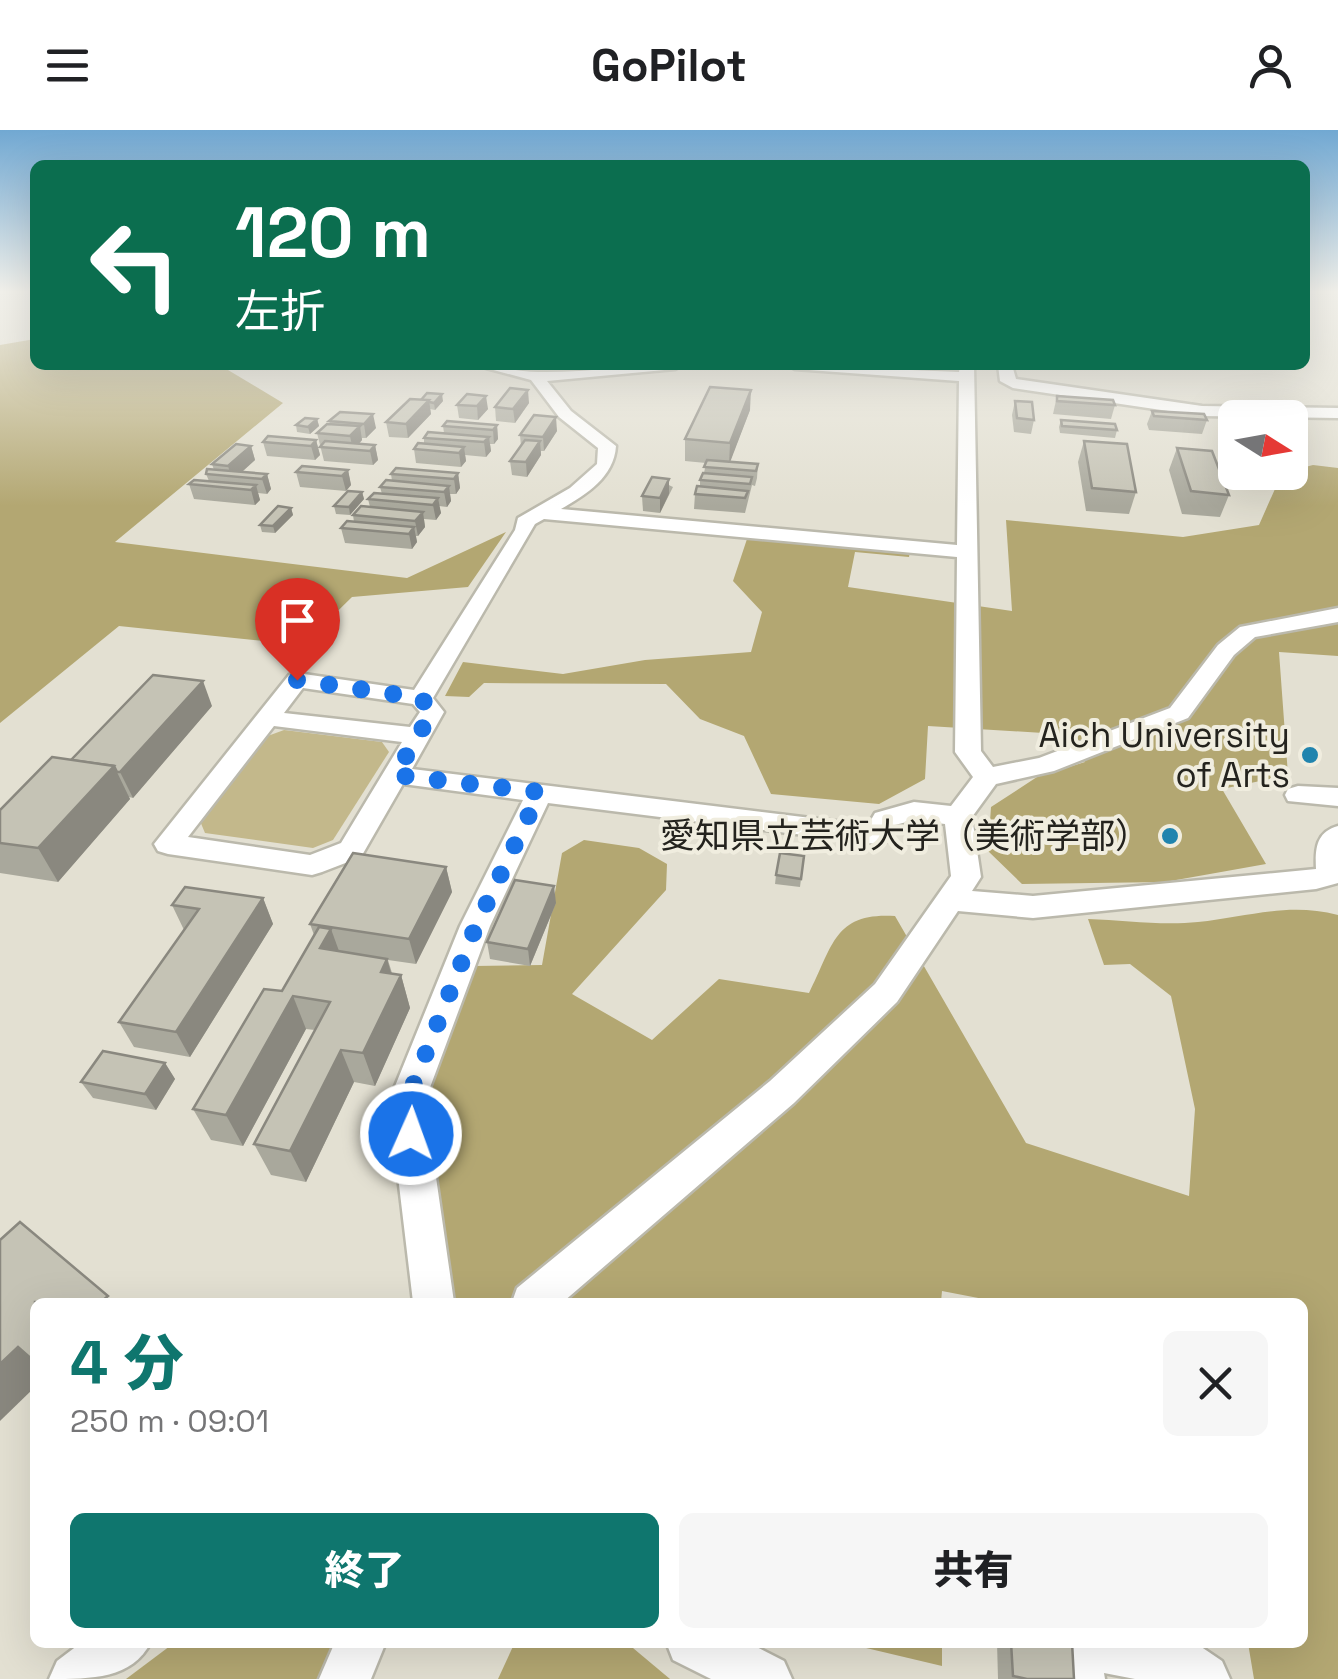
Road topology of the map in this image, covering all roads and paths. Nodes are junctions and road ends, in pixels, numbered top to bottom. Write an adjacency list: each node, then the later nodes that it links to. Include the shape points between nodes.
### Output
1 (504, 370): 6 (street)
2 (617, 370): 6 (street)
3 (938, 370): 5 (street)
4 (1006, 370): 7 (street, via 1013,383 1202,411)
5 (967, 371): 9 (street)
6 (536, 377): 8 (street, via 565,414 607,446 606,466 593,480)
7 (1338, 413)
8 (544, 512): 9 (street); 11 (street, via 525,522)
9 (968, 552): 15 (street, via 968,752)
10 (1338, 615): 15 (street, via 1248,632 1226,650 1179,713 1045,764)
11 (421, 698): 12 (street, via 297,680); 13 (street, via 432,712)
12 (266, 718): 13 (street); 14 (street, via 168,844 312,865 351,850)
13 (418, 736): 14 (street)
14 (395, 775): 16 (street)
15 (988, 777): 19 (street)
16 (540, 792): 19 (street, via 876,835 885,819 914,811); 23 (street, via 476,926 407,1101)
17 (1298, 796): 18 (street)
18 (1338, 797)
19 (958, 816): 22 (street, via 966,877)
20 (1338, 836): 21 (street, via 1329,848)
21 (1334, 877): 22 (street, via 1033,908)
22 (952, 900): 24 (street, via 886,994 782,1092)
23 (432, 1298)
24 (537, 1298)
25 (118, 1648): 30 (street)
26 (358, 1648): 31 (street)
27 (702, 1648): 32 (street)
28 (1078, 1648): 33 (street)
29 (1108, 1648): 34 (street, via 1182,1663)
30 (75, 1679)
31 (345, 1679)
32 (766, 1679)
33 (1079, 1679)
34 (1204, 1679)

